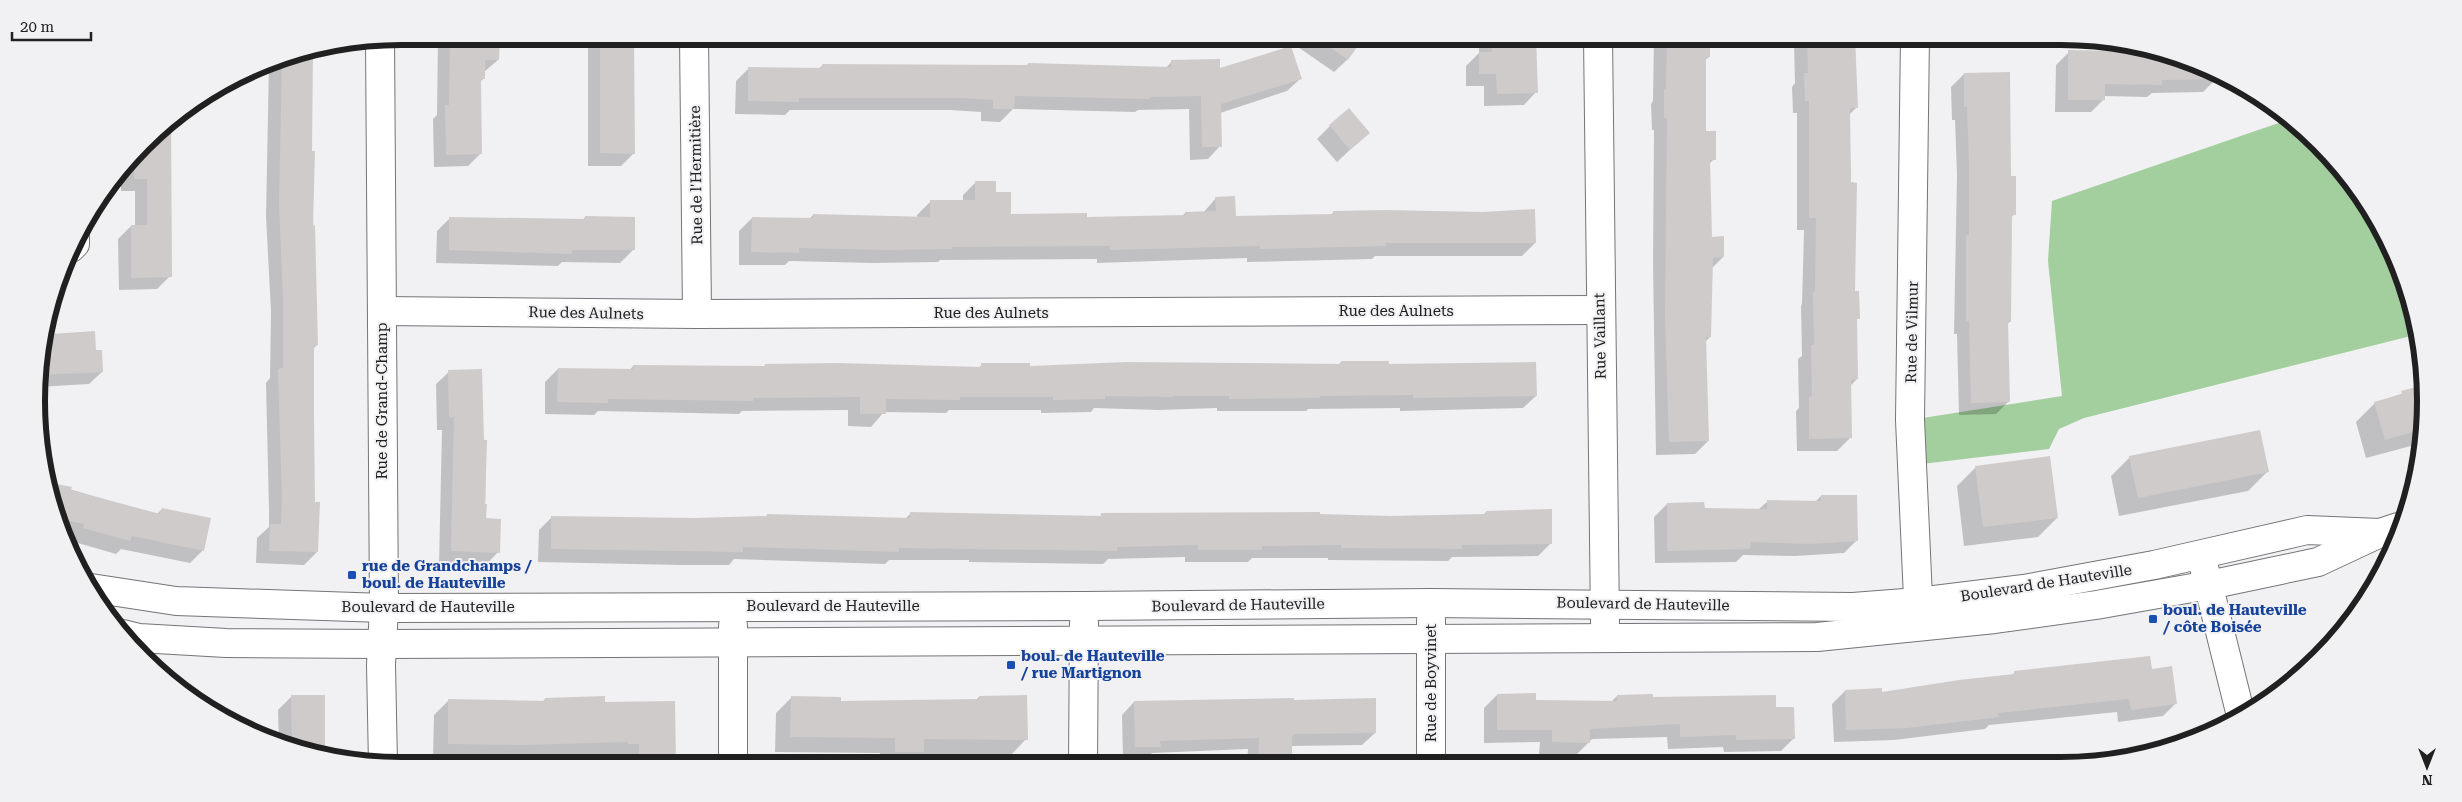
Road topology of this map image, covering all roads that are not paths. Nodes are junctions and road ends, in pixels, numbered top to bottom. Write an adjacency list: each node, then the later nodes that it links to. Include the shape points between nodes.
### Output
1 (694, 45): 7 (street, Rue de l'Hermitière)
2 (1598, 45): 5 (street, Rue Vaillant)
3 (1915, 45): 17 (street, Rue de Vilmur, via 1910,420)
4 (380, 46): 6 (street, Rue de Grand-Champ)
5 (1600, 310): 7 (street, Rue des Aulnets); 13 (street, Rue Vaillant)
6 (382, 311): 7 (street, Rue des Aulnets); 16 (street, Rue de Grand-Champ)
7 (697, 314)
8 (2389, 530): 9 (street, Boulevard de Hauteville, via 2308,530); 10 (street, Boulevard de Hauteville, via 2318,562)
9 (2200, 553): 10 (street); 17 (street, Boulevard de Hauteville)
10 (2209, 585): 17 (street, Boulevard de Hauteville, via 2096,605); 24 (street)
11 (103, 596): 16 (street, Boulevard de Hauteville)
12 (1431, 603): 13 (street, Boulevard de Hauteville); 15 (street, Boulevard de Hauteville); 20 (street, Rue de Boyvinet)
13 (1604, 604): 17 (street, Boulevard de Hauteville, via 1852,606); 18 (street, Rue Vaillant)
14 (733, 606): 15 (street, Boulevard de Hauteville); 16 (street, Boulevard de Hauteville); 22 (street)
15 (1084, 606): 21 (street)
16 (384, 608): 23 (street, Rue de Grand-Champ)
17 (1918, 615): 18 (street, Boulevard de Hauteville, via 1817,637)
18 (1605, 636): 20 (street, Boulevard de Hauteville)
19 (134, 637): 23 (street, Boulevard de Hauteville, via 226,643)
20 (1431, 637): 21 (street, Boulevard de Hauteville); 28 (street, Rue de Boyvinet)
21 (1084, 641): 22 (street, Boulevard de Hauteville); 27 (street)
22 (733, 643): 23 (street, Boulevard de Hauteville); 26 (street)
23 (383, 644): 25 (street, Rue de Grand-Champ)
24 (2239, 709)
25 (383, 756)
26 (733, 757)
27 (1083, 757)
28 (1431, 757)

